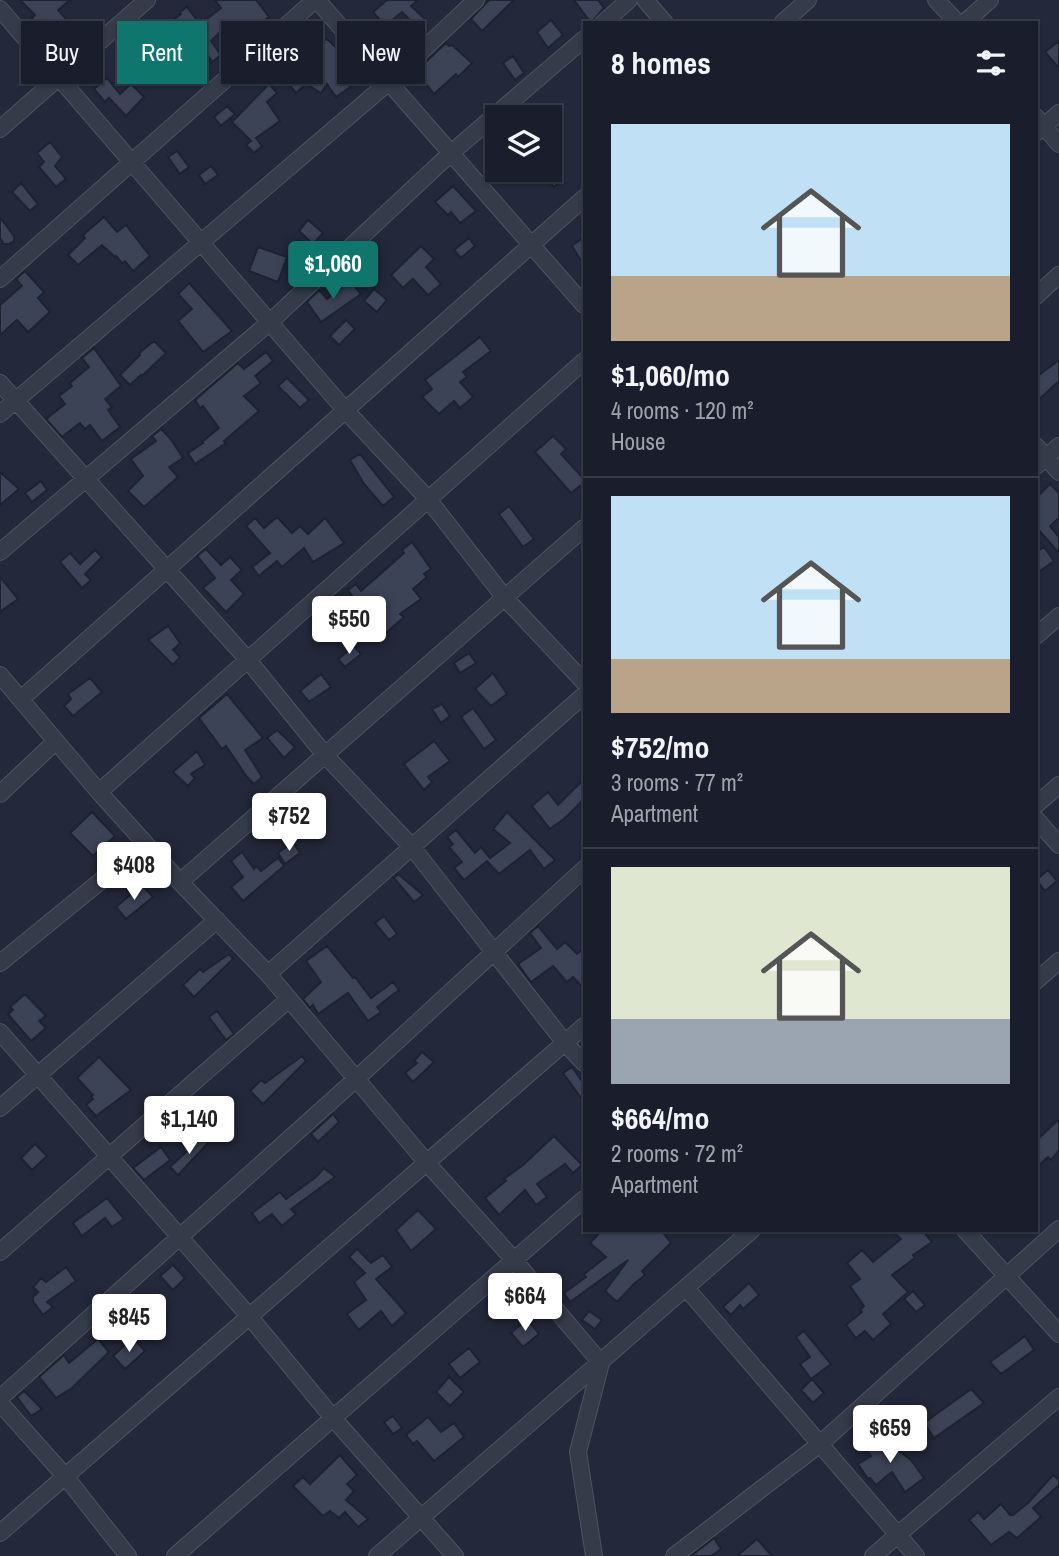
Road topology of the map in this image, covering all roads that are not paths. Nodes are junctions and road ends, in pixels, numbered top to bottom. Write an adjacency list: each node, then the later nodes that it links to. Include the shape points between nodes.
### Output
1 (147, 0): 17 (street)
2 (316, 0): 15 (street); 29 (street)
3 (476, 0): 19 (street)
4 (629, 0): 10 (street)
5 (645, 0): 11 (street)
6 (808, 0): 12 (street)
7 (936, 0): 13 (street)
8 (990, 0): 14 (street)
9 (0, 9): 16 (street)
10 (605, 21)
11 (663, 21)
12 (784, 21)
13 (956, 21)
14 (966, 21)
15 (337, 24)
16 (21, 33)
17 (103, 39)
18 (583, 40): 28 (street)
19 (425, 48)
20 (53, 84): 26 (street)
21 (65, 84): 29 (street)
22 (387, 84): 31 (street)
23 (391, 84): 28 (street)
24 (1059, 113): 25 (street)
25 (1039, 125): 27 (street)
26 (0, 129)
27 (1059, 144)
28 (451, 153): 32 (street); 37 (street)
29 (132, 162): 31 (street); 34 (street)
30 (583, 199): 32 (street)
31 (202, 243): 37 (street); 40 (street)
32 (532, 245): 36 (street); 41 (street)
33 (1059, 275): 35 (street)
34 (0, 279)
35 (1038, 294)
36 (583, 304)
37 (270, 322): 41 (street); 46 (street)
38 (583, 362): 47 (street)
39 (0, 383): 40 (street)
40 (16, 401): 42 (street); 46 (street)
41 (346, 411): 47 (street); 50 (street)
42 (0, 414)
43 (1059, 446): 44 (street)
44 (1039, 456): 45 (street)
45 (1059, 472)
46 (85, 478): 49 (street); 50 (street)
47 (428, 499): 51 (street); 54 (street)
48 (583, 529): 51 (street)
49 (0, 552)
50 (167, 569): 54 (street); 58 (street)
51 (505, 598): 56 (street); 60 (street)
52 (1059, 616): 53 (street)
53 (1038, 634)
54 (248, 660): 60 (street); 62 (street)
55 (0, 675): 58 (street)
56 (583, 681)
57 (583, 696): 68 (street)
58 (21, 699): 59 (street)
59 (56, 741): 62 (street); 63 (street)
60 (325, 755): 68 (street); 70 (street)
61 (1059, 785): 64 (street)
62 (99, 792): 66 (street)
63 (0, 794)
64 (1038, 803)
65 (1038, 821): 67 (street)
66 (146, 844): 70 (street); 74 (street)
67 (1059, 845)
68 (412, 847): 72 (street); 75 (street)
69 (583, 870): 72 (street)
70 (180, 882): 71 (street)
71 (217, 920): 75 (street); 82 (street)
72 (494, 952): 80 (street); 83 (street)
73 (1059, 961): 76 (street)
74 (0, 963)
75 (268, 974): 77 (street)
76 (1038, 979)
77 (289, 999): 83 (street); 85 (street)
78 (583, 1027): 80 (street)
79 (0, 1032): 82 (street)
80 (565, 1043): 81 (street); 86 (street)
81 (583, 1062)
82 (38, 1075): 84 (street); 85 (street)
83 (356, 1079): 86 (street); 91 (street)
84 (0, 1108)
85 (108, 1156): 91 (street); 92 (street)
86 (427, 1163): 93 (street); 96 (street)
87 (583, 1200): 93 (street)
88 (1059, 1229): 94 (street)
89 (967, 1232): 94 (street)
90 (745, 1233): 95 (street)
91 (180, 1237): 96 (street); 100 (street)
92 (0, 1252)
93 (514, 1260): 98 (street); 101 (street)
94 (1006, 1276): 97 (street); 102 (street)
95 (687, 1289): 98 (street); 102 (street)
96 (250, 1316): 101 (street); 103 (street)
97 (1059, 1334)
98 (601, 1363): 104 (street); 111 (street, via 578,1452)
99 (1059, 1397): 106 (street)
100 (0, 1400): 103 (street)
101 (333, 1418): 104 (street); 108 (street)
102 (820, 1444): 106 (street); 112 (street)
103 (65, 1476): 105 (street); 107 (street)
104 (422, 1517): 109 (street); 110 (street)
105 (0, 1533)
106 (899, 1536): 113 (street); 114 (street)
107 (128, 1556)
108 (175, 1556)
109 (377, 1556)
110 (455, 1556)
111 (594, 1556)
112 (674, 1556)
113 (873, 1556)
114 (916, 1556)

